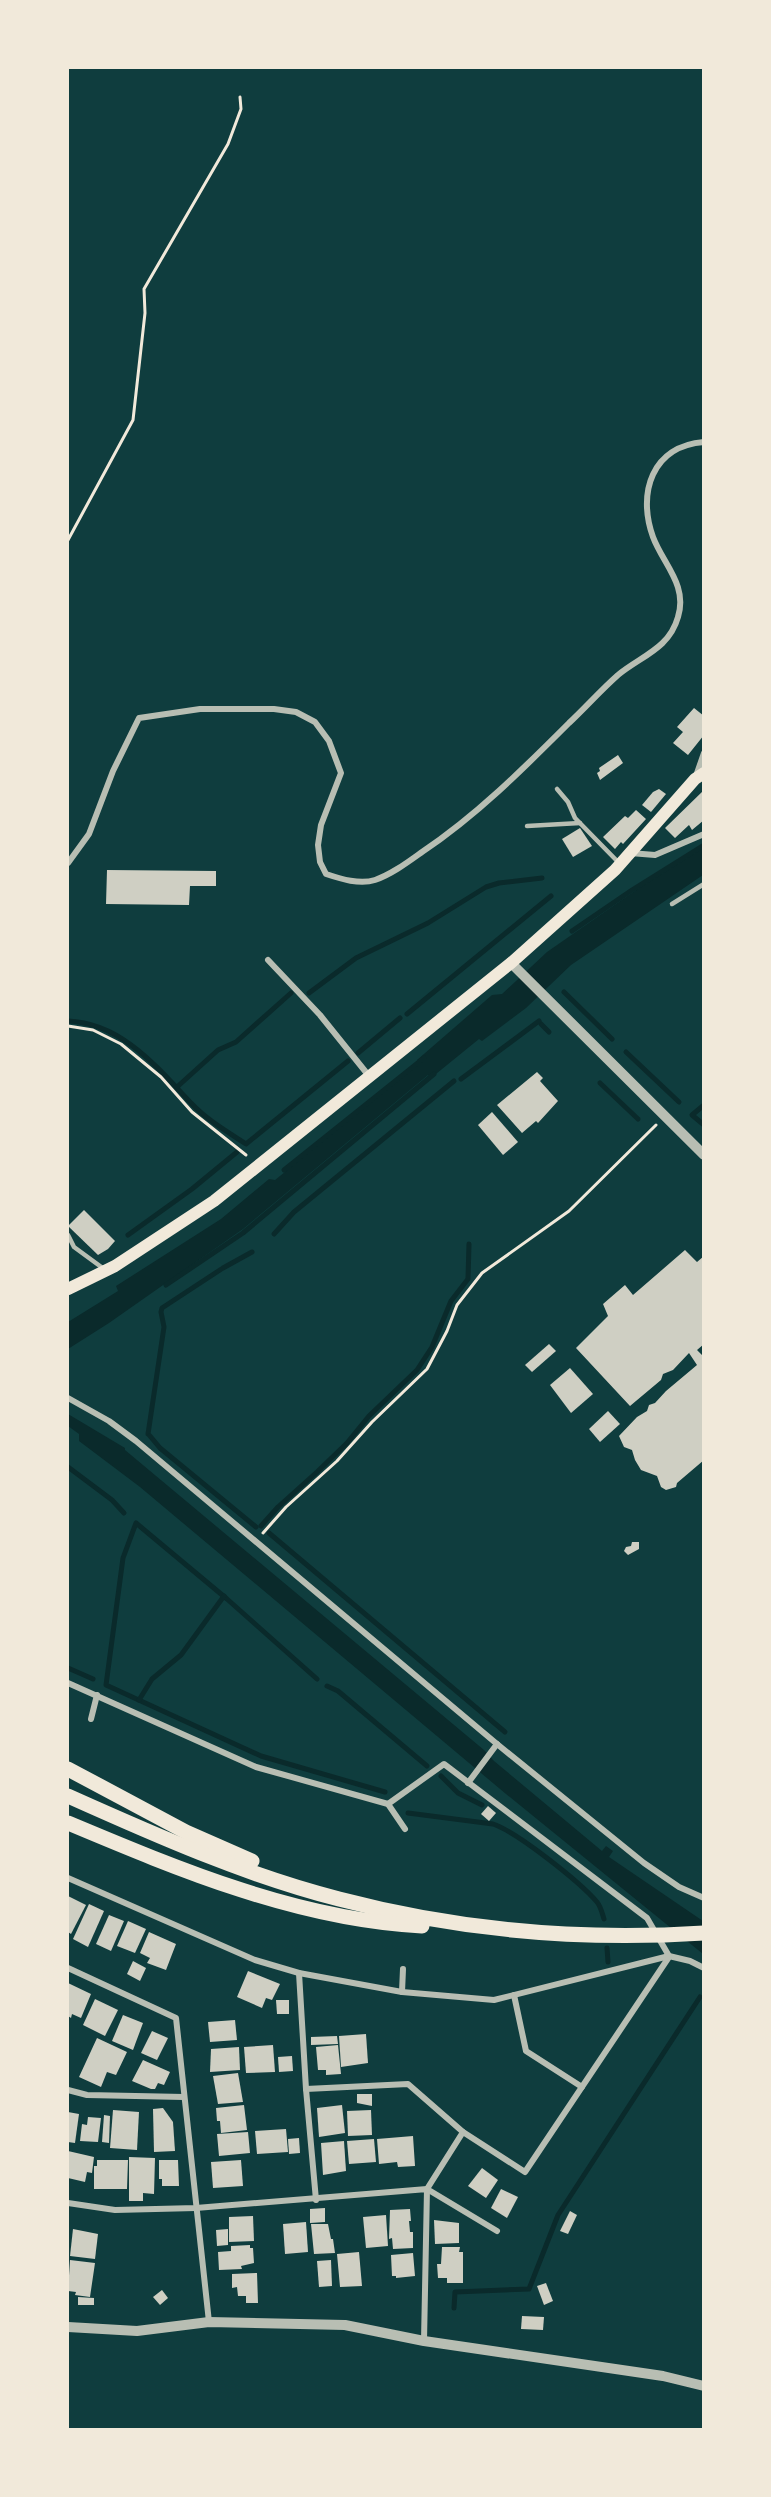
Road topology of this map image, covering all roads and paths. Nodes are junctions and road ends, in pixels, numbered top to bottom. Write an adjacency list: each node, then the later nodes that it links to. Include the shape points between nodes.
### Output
1 (240, 97): 3 (path, via 241,109 228,144 144,289 145,313 133,420)
2 (704, 442): 11 (street, via 665,458 657,464 650,479 647,507 653,537 680,592 679,616 670,635 662,646 618,675 446,837 374,880 348,880 326,874 318,845 321,825 341,773 329,741 315,722 296,712 274,709 200,709 139,718 89,834)
3 (68, 540)
4 (704, 753): 5 (street)
5 (699, 776): 10 (main road)
6 (557, 789): 7 (lane)
7 (580, 823): 8 (lane); 12 (lane)
8 (527, 826)
9 (704, 834): 10 (street, via 655,855)
10 (630, 852): 12 (main road)
11 (68, 863)
12 (620, 864): 16 (main road)
13 (704, 884): 14 (lane)
14 (672, 904)
15 (268, 960): 18 (street, via 320,1015)
16 (515, 967): 18 (main road); 19 (street)
17 (68, 1026): 20 (path, via 93,1030 121,1044 161,1077 192,1112)
18 (369, 1076): 23 (main road, via 214,1201)
19 (665, 1118): 21 (street); 26 (path, via 569,1211 482,1273 457,1305 427,1369)
20 (246, 1155)
21 (704, 1155)
22 (68, 1235): 23 (lane, via 74,1247)
23 (106, 1270): 24 (main road)
24 (68, 1289)
25 (68, 1398): 26 (street, via 136,1441)
26 (256, 1541): 30 (street)
27 (68, 1683): 28 (street)
28 (97, 1695): 29 (street); 34 (street, via 256,1767)
29 (91, 1719)
30 (497, 1744): 32 (street); 38 (street, via 644,1863 679,1887)
31 (68, 1769): 39 (highway, via 186,1832 279,1873 343,1895)
32 (468, 1783): 34 (street, via 444,1764); 41 (street, via 647,1918)
33 (68, 1796): 39 (highway, via 271,1879 406,1915)
34 (388, 1804): 36 (street)
35 (68, 1823): 39 (highway, via 185,1870 301,1906 401,1925)
36 (405, 1828)
37 (68, 1878): 45 (street, via 255,1960)
38 (704, 1898)
39 (473, 1926): 40 (highway, via 629,1936)
40 (704, 1933)
41 (669, 1956): 43 (street); 47 (street); 48 (street)
42 (68, 1968): 51 (street, via 176,2018)
43 (704, 1968)
44 (403, 1969): 46 (street)
45 (299, 1974): 46 (street); 49 (street)
46 (402, 1992): 47 (street, via 494,2000)
47 (514, 1995): 48 (street, via 526,2051)
48 (582, 2087): 52 (street, via 525,2172)
49 (306, 2089): 52 (street, via 408,2084); 54 (street)
50 (68, 2090): 51 (street, via 87,2095)
51 (184, 2097): 56 (street)
52 (463, 2132): 53 (street)
53 (427, 2190): 54 (street); 57 (street); 60 (street)
54 (316, 2200): 56 (street)
55 (68, 2203): 56 (street, via 115,2211)
56 (196, 2208): 58 (street)
57 (497, 2231)
58 (209, 2322): 59 (street, via 137,2331); 60 (street, via 345,2325)
59 (68, 2327)
60 (424, 2341): 61 (street, via 663,2376)
61 (704, 2386)

